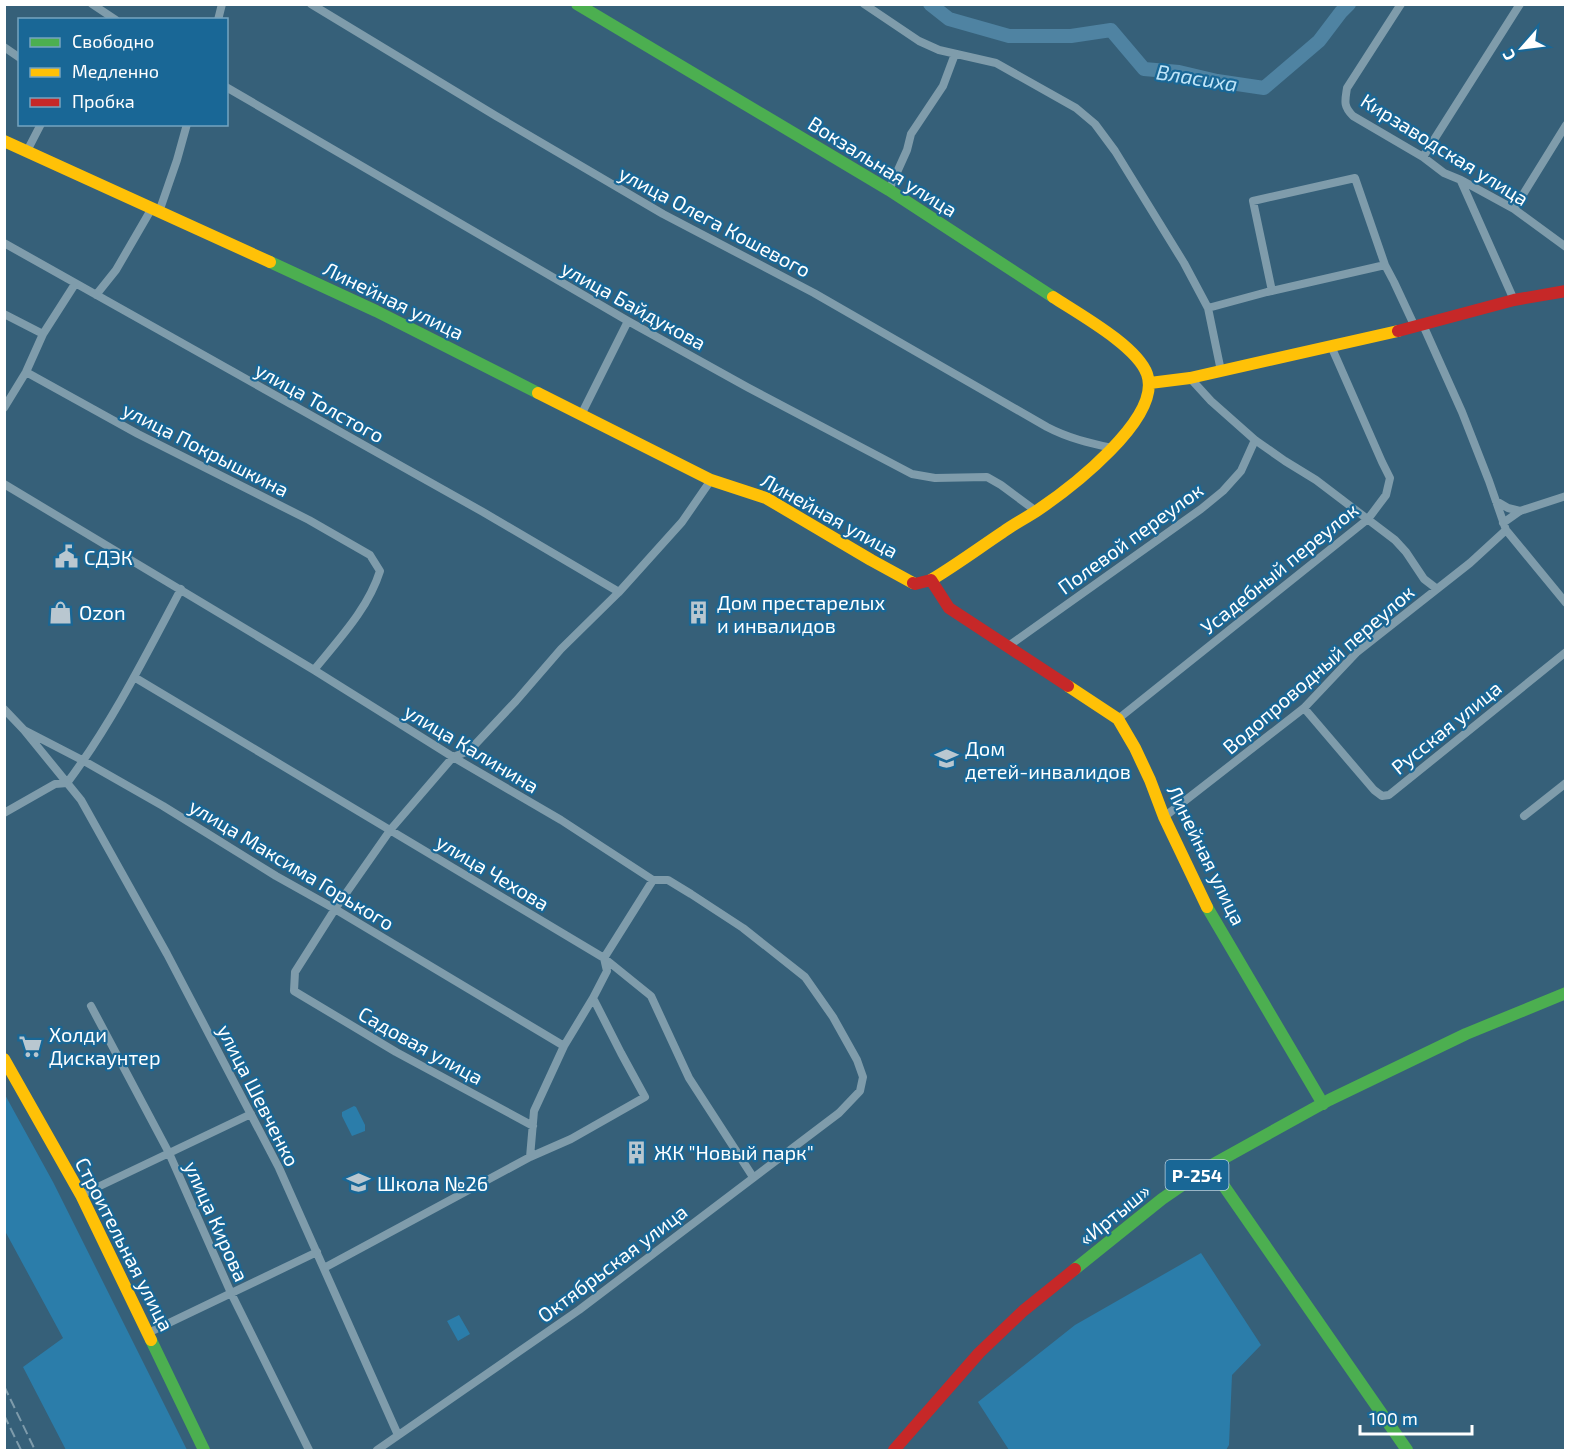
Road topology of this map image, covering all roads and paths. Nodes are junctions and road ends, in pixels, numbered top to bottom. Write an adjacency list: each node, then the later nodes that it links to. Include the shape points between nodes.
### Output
1 (92, 4): 7 (street)
2 (311, 4): 43 (street, улица Олега Кошевого, via 663,214 814,293 1047,427 1064,436)
3 (577, 4): 19 (main road, Вокзальная улица)
4 (864, 4): 9 (street, via 920,41)
5 (1401, 4): 17 (street, Кирзаводская улица, via 1347,88 1345,104 1353,116)
6 (1520, 4): 17 (street)
7 (113, 18)
8 (4, 47): 10 (street)
9 (956, 54): 19 (street, via 943,86 911,134); 30 (street, via 996,63 1076,108 1095,124 1184,263)
10 (18, 57)
11 (228, 88): 32 (street, улица Байдукова)
12 (1566, 125): 20 (street)
13 (40, 126): 16 (street)
14 (187, 126): 21 (street)
15 (4, 141): 16 (main road, Линейная улица)
16 (27, 151): 21 (main road, Линейная улица)
17 (1423, 157): 18 (street, Кирзаводская улица)
18 (1461, 180): 20 (street, Кирзаводская улица); 29 (street)
19 (889, 190): 39 (main road, Вокзальная улица, via 1109,334 1130,350 1147,373)
20 (1514, 209): 23 (street, Кирзаводская улица)
21 (155, 210): 28 (street); 41 (main road, Линейная улица, via 376,311)
22 (4, 243): 25 (street, улица Толстого)
23 (1566, 247)
24 (1385, 265): 26 (street); 26 (street, via 1355,178 1343,180 1253,201); 33 (street)
25 (75, 284): 28 (street, улица Толстого); 34 (street)
26 (1272, 291): 30 (street)
27 (1566, 291): 29 (main road)
28 (96, 295): 55 (street, улица Толстого)
29 (1514, 300): 33 (main road)
30 (1208, 308): 36 (street)
31 (4, 314): 34 (street)
32 (628, 321): 41 (street); 48 (street, улица Байдукова, via 912,474 935,478 987,477)
33 (1419, 326): 35 (main road); 47 (street, via 1462,412)
34 (43, 334): 37 (street)
35 (1330, 346): 36 (main road); 50 (street, Усадебный переулок, via 1390,478 1386,495)
36 (1221, 370): 38 (main road)
37 (26, 372): 40 (street); 59 (street, улица Покрышкина, via 370,555 380,571 376,584 354,621)
38 (1190, 378): 39 (main road); 42 (street)
39 (1149, 383): 43 (main road, via 1148,398 1135,423)
40 (4, 408)
41 (581, 415): 44 (main road, Линейная улица)
42 (1255, 440): 50 (street); 57 (street, Полевой переулок, via 1241,471 1224,491)
43 (1112, 448): 48 (main road)
44 (711, 480): 52 (main road, Линейная улица, via 766,498 915,584); 55 (street, via 682,522)
45 (4, 484): 53 (street, улица Калинина)
46 (1566, 496): 49 (street, Водопроводный переулок)
47 (1496, 501): 49 (street); 51 (street)
48 (1036, 511): 52 (main road)
49 (1520, 511): 51 (street, Водопроводный переулок)
50 (1368, 519): 54 (street, via 1395,540); 63 (street, Усадебный переулок)
51 (1504, 526): 54 (street, Водопроводный переулок, via 1470,563); 56 (street)
52 (931, 580): 57 (main road, Линейная улица, via 949,608)
53 (181, 589): 59 (street, улица Калинина); 60 (street)
54 (1437, 589): 61 (street, Водопроводный переулок, via 1357,652)
55 (619, 592): 65 (street, via 561,649 469,751)
56 (1566, 603)
57 (1007, 647): 63 (main road, Линейная улица)
58 (1566, 652): 61 (street, Русская улица, via 1389,795 1382,796 1374,790)
59 (314, 670): 65 (street, улица Калинина)
60 (134, 677): 66 (street); 72 (street, улица Чехова)
61 (1304, 708): 71 (street, Водопроводный переулок)
62 (4, 709): 64 (street, улица Максима Горького)
63 (1118, 719): 71 (main road, Линейная улица, via 1150,780)
64 (24, 730): 66 (street, улица Максима Горького); 67 (street, улица Шевченко)
65 (453, 757): 72 (street); 73 (street, улица Калинина)
66 (84, 761): 67 (street); 74 (street, улица Максима Горького)
67 (67, 783): 69 (street, via 55,784); 83 (street, улица Шевченко, via 81,800 167,954)
68 (1566, 783): 70 (street)
69 (4, 813)
70 (1524, 816)
71 (1164, 818): 82 (main road, Линейная улица, via 1211,915)
72 (391, 829): 74 (street); 75 (street, улица Чехова)
73 (653, 880): 75 (street); 81 (street, улица Калинина, via 668,880 743,928 805,977 857,1060 863,1077)
74 (335, 909): 79 (street, улица Максима Горького); 84 (street, Садовая улица, via 295,972 294,991)
75 (604, 958): 77 (street, via 607,971); 88 (street, улица Чехова, via 651,996 689,1078)
76 (1566, 993): 82 (main road, «Иртыш» / Р-254, via 1466,1034)
77 (593, 998): 79 (street); 86 (street, via 645,1097 571,1139)
78 (91, 1006): 85 (street, улица Кирова)
79 (564, 1046): 84 (street, via 534,1112)
80 (4, 1059): 89 (main road, Строительная улица)
81 (860, 1091): 88 (street, Октябрьская улица, via 839,1113)
82 (1323, 1104): 87 (main road, «Иртыш» / Р-254)
83 (251, 1114): 85 (street); 90 (street, улица Шевченко)
84 (533, 1126): 86 (street)
85 (169, 1153): 89 (street); 92 (street, улица Кирова)
86 (530, 1157): 91 (street)
87 (1210, 1166): 98 (main road, «Иртыш» / Р-254, via 1023,1311 979,1353); 99 (main road)
88 (753, 1177): 94 (street, Октябрьская улица, via 579,1310)
89 (81, 1195): 93 (main road, Строительная улица)
90 (317, 1252): 91 (street, улица Шевченко); 92 (street)
91 (324, 1268): 94 (street, улица Шевченко)
92 (231, 1293): 93 (street); 96 (street, улица Кирова)
93 (148, 1333): 95 (main road, Строительная улица)
94 (398, 1435): 97 (street, Октябрьская улица)
95 (204, 1450)
96 (309, 1450)
97 (377, 1450)
98 (894, 1450)
99 (1407, 1450)

